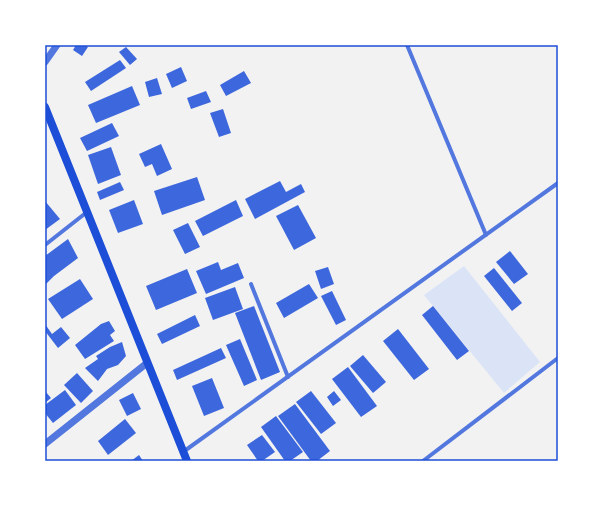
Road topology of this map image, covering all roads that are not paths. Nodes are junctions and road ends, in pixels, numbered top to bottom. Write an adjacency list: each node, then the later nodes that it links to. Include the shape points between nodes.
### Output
1 (57, 45): 3 (street)
2 (407, 45): 7 (street)
3 (45, 62)
4 (45, 107): 6 (main road)
5 (558, 183): 7 (street)
6 (87, 212): 8 (street); 11 (main road)
7 (486, 235): 12 (street)
8 (45, 245)
9 (251, 284): 12 (street)
10 (558, 358): 16 (street)
11 (147, 363): 13 (street); 14 (main road)
12 (288, 377): 14 (street)
13 (45, 444)
14 (183, 453): 15 (main road)
15 (187, 461)
16 (423, 461)

